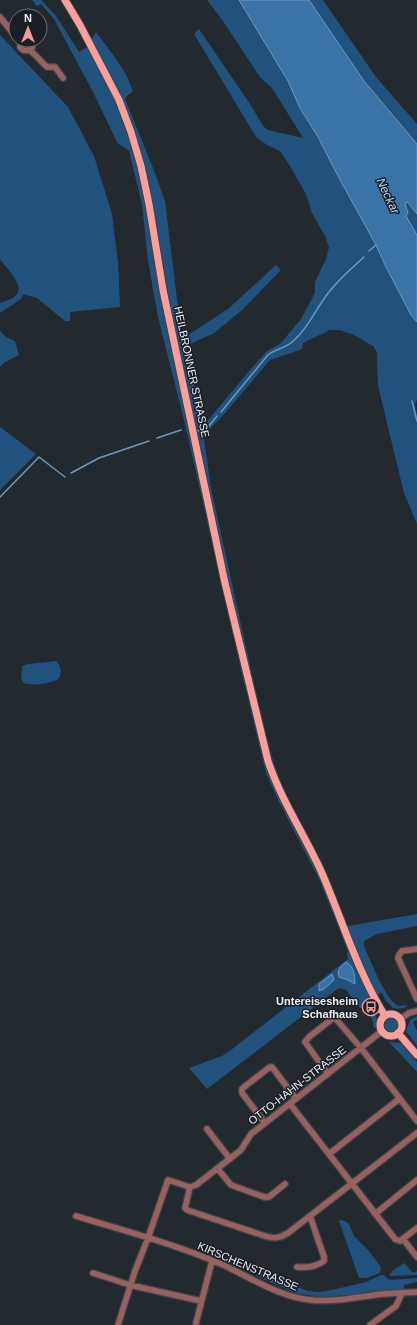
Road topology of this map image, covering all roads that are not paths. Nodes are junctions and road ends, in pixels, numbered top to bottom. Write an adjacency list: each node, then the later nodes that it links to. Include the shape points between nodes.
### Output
1 (65, 0): 10 (main road, HEILBRONNER STRASSE, via 119,100 141,166 163,290 222,567 268,761 276,783 321,871 363,975)
2 (0, 17): 3 (street)
3 (8, 27)
4 (21, 48): 5 (street)
5 (30, 50): 6 (street, via 47,67 55,67)
6 (63, 78)
7 (417, 948): 8 (street, via 402,951 398,958)
8 (417, 1000)
9 (417, 1011): 11 (street)
10 (385, 1016): 11 (main road, via 394,1014); 12 (main road, via 381,1022)
11 (400, 1019): 13 (main road, via 402,1026)
12 (382, 1031): 13 (main road, via 392,1036); 14 (street, OTTO-HAHN-STRASSE)
13 (398, 1034): 15 (main road)
14 (361, 1048): 16 (street, OTTO-HAHN-STRASSE); 16 (street, via 335,1018 309,1037 306,1042); 18 (street)
15 (417, 1055)
16 (328, 1074): 17 (street, OTTO-HAHN-STRASSE)
17 (296, 1098): 19 (street, OTTO-HAHN-STRASSE); 21 (street, via 270,1067 244,1087 242,1091)
18 (399, 1099): 20 (street); 24 (street)
19 (290, 1104): 21 (street, OTTO-HAHN-STRASSE); 24 (street)
20 (417, 1121)
21 (265, 1124): 25 (street, OTTO-HAHN-STRASSE, via 251,1134 241,1150)
22 (206, 1129): 25 (street)
23 (417, 1133): 28 (street)
24 (329, 1154): 28 (street)
25 (230, 1159): 26 (street, OTTO-HAHN-STRASSE)
26 (218, 1169): 29 (street, via 230,1185 264,1197 269,1197); 30 (street, OTTO-HAHN-STRASSE)
27 (417, 1180): 31 (street)
28 (351, 1183): 31 (street); 33 (street)
29 (286, 1184)
30 (190, 1187): 33 (street, via 186,1210 272,1238 283,1236); 35 (street, via 168,1180)
31 (375, 1214): 36 (street, via 394,1240 400,1241)
32 (76, 1216): 35 (street, KIRSCHENSTRASSE)
33 (310, 1216): 39 (street, via 325,1259 311,1266)
34 (417, 1228): 36 (street)
35 (148, 1238): 38 (street, KIRSCHENSTRASSE); 41 (street)
36 (403, 1238): 37 (street)
37 (417, 1257)
38 (212, 1261): 43 (street, KIRSCHENSTRASSE, via 290,1296 311,1300); 44 (street)
39 (297, 1267)
40 (93, 1273): 41 (street)
41 (130, 1286): 44 (street); 46 (street)
42 (417, 1292): 43 (street, KIRSCHENSTRASSE)
43 (402, 1293): 47 (street, via 396,1306)
44 (201, 1301): 45 (street)
45 (196, 1323)
46 (118, 1325)
47 (370, 1325)

